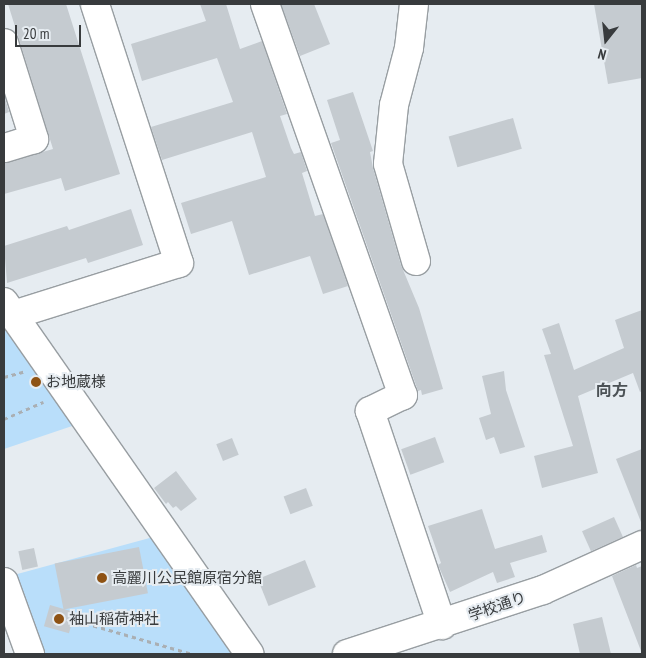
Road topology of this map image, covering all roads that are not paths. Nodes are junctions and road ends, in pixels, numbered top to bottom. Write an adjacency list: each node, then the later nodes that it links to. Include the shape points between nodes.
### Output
1 (95, 4): 7 (street, via 180,263)
2 (265, 4): 10 (street, via 403,395 370,411)
3 (414, 4): 6 (street, via 409,48 394,105 388,164)
4 (6, 59): 5 (street, via 34,139)
5 (4, 148)
6 (416, 261)
7 (8, 309): 13 (street)
8 (642, 545): 10 (street, 学校通り, via 543,590)
9 (4, 582): 12 (street)
10 (442, 625): 11 (street, 学校通り)
11 (364, 651)
12 (30, 654)
13 (250, 654)

